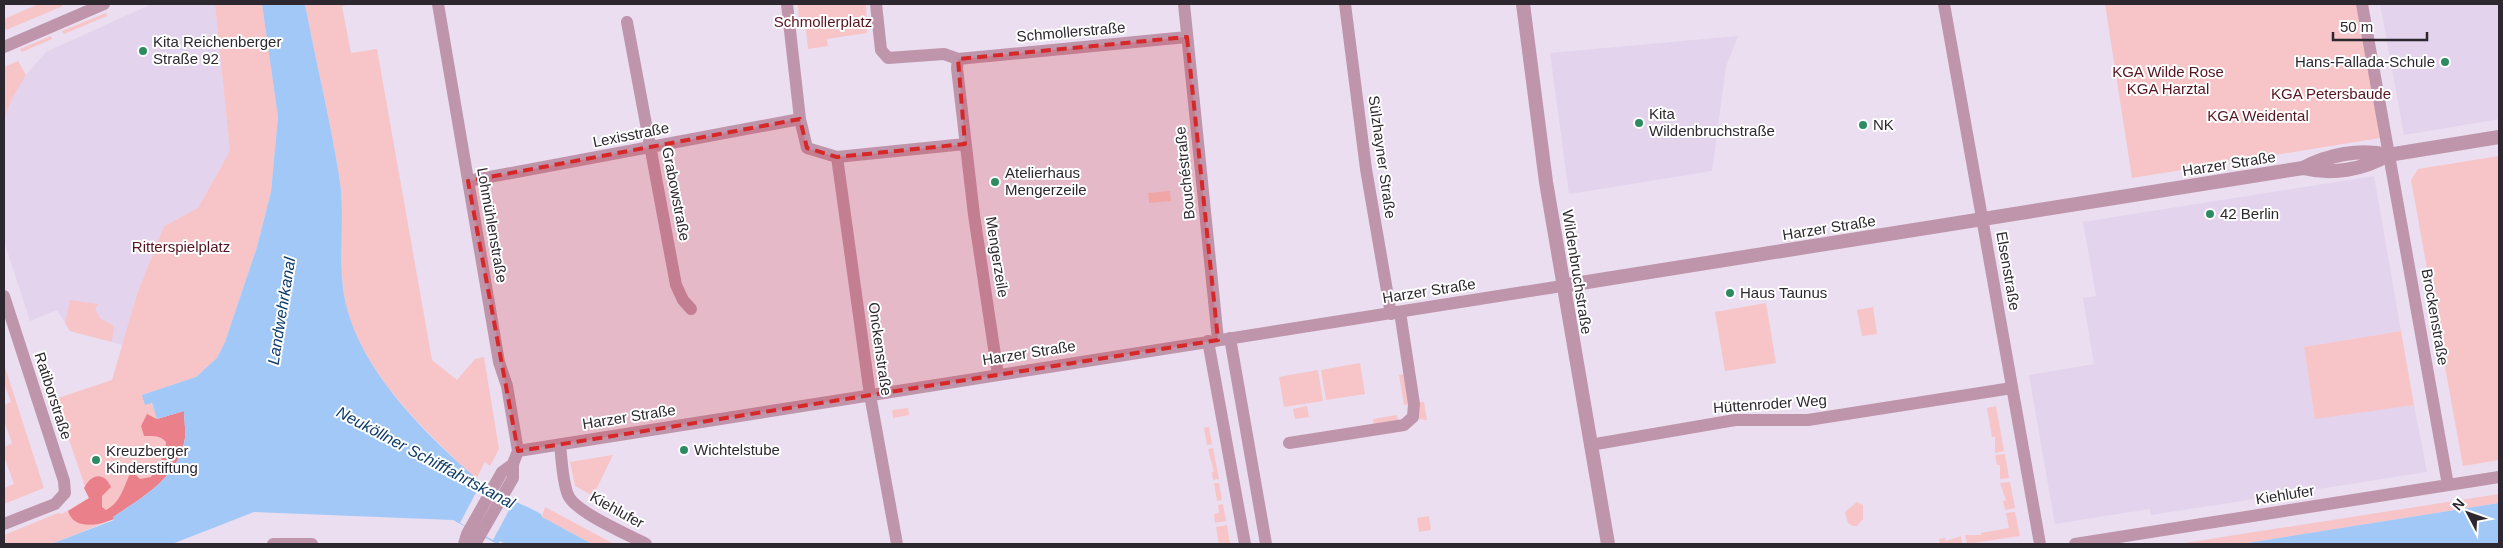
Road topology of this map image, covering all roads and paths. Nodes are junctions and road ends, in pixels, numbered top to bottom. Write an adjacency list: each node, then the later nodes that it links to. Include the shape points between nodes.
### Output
1 (104, 4): 12 (street)
2 (438, 4): 20 (street, Lohmühlenstraße)
3 (788, 4): 14 (street)
4 (876, 4): 13 (street, via 880,50 888,58 944,54)
5 (1184, 4): 11 (street, Bouchéstraße)
6 (1345, 4): 25 (street, Sülzhayner Straße, via 1366,169)
7 (1523, 4): 22 (street, Wildenbruchstraße)
8 (1944, 4): 21 (street, Elsenstraße)
9 (2362, 4): 18 (street, Brockenstraße)
10 (627, 22): 17 (street, Grabowstraße)
11 (1187, 37): 13 (street, Schmollerstraße); 26 (street, Bouchéstraße)
12 (4, 47)
13 (958, 59): 16 (street)
14 (800, 118): 17 (street, Lexisstraße); 19 (street, via 807,148)
15 (2499, 137): 18 (street, Harzer Straße)
16 (965, 144): 19 (street); 27 (street, Mengerzeile)
17 (650, 148): 20 (street, Lexisstraße); 24 (street, Grabowstraße, via 676,285)
18 (2388, 155): 21 (street, Harzer Straße, via 2371,151 2320,159 2303,168); 35 (street, Brockenstraße)
19 (837, 157): 29 (street, Onckenstraße)
20 (468, 181): 33 (street, Lohmühlenstraße)
21 (1982, 221): 22 (street, Harzer Straße); 28 (street, Elsenstraße)
22 (1562, 286): 25 (street, Harzer Straße); 32 (street, Wildenbruchstraße)
23 (4, 296): 36 (street, Ratiborstraße, via 64,481 65,493 55,504)
24 (691, 309)
25 (1395, 313): 26 (street, Harzer Straße); 30 (street, Sülzhayner Straße, via 1414,404 1413,417 1404,425)
26 (1219, 340): 27 (street, Harzer Straße); 43 (street, Bouchéstraße); 44 (street, Bouchéstraße)
27 (998, 375): 29 (street, Harzer Straße)
28 (2012, 388): 32 (street, Hüttenroder Weg, via 1808,420 1735,420); 46 (street, Elsenstraße)
29 (870, 395): 31 (street, Harzer Straße); 42 (street, Onckenstraße)
30 (1289, 442)
31 (560, 445): 33 (street, Harzer Straße); 41 (street, Kiehlufer, via 567,494 576,505)
32 (1590, 445): 45 (street, Wildenbruchstraße)
33 (518, 451): 37 (street, via 513,478 499,492)
34 (2499, 477): 35 (street, Kiehlufer)
35 (2448, 485): 47 (street, Kiehlufer)
36 (4, 524)
37 (476, 535): 40 (street)
38 (273, 544): 39 (street)
39 (312, 544)
40 (464, 544)
41 (646, 544)
42 (897, 544)
43 (1245, 544)
44 (1266, 544)
45 (1608, 544)
46 (2040, 544)
47 (2076, 544)

